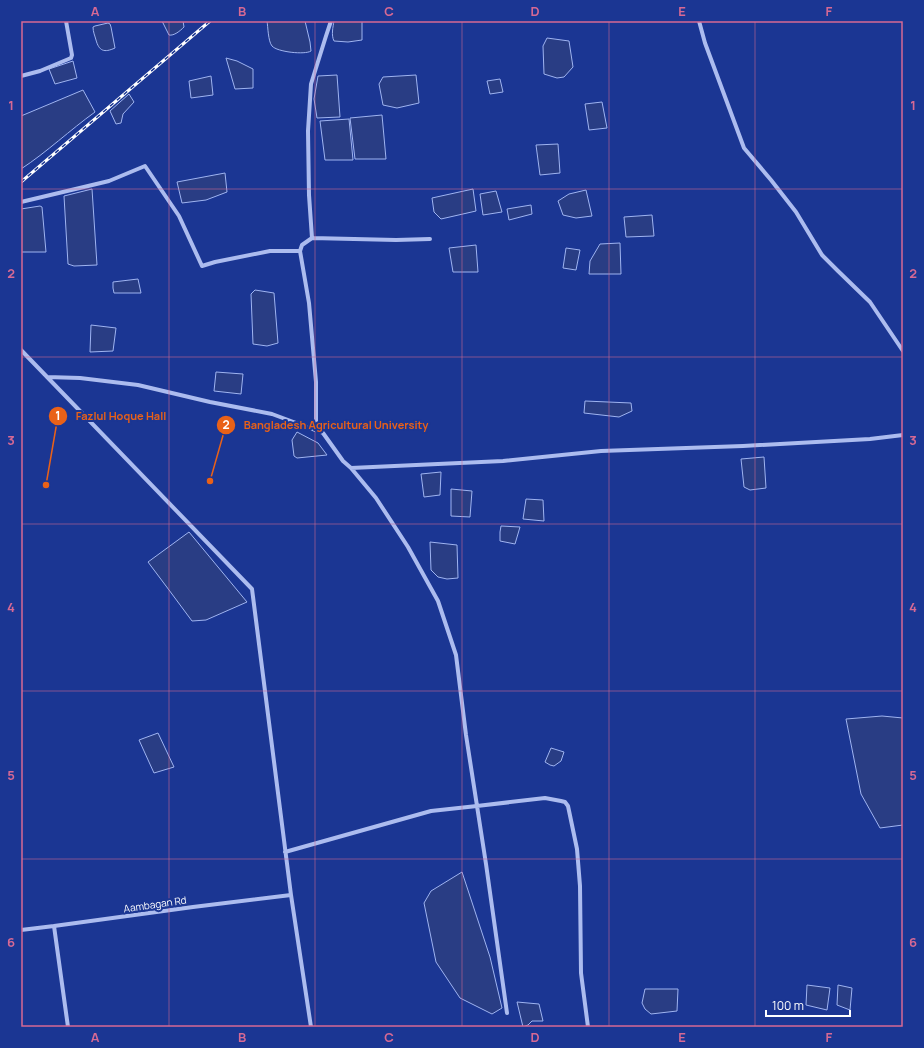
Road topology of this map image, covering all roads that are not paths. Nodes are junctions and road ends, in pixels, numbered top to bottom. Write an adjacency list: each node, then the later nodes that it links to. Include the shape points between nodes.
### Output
1 (66, 21): 4 (street, via 71,58)
2 (331, 21): 6 (street, via 311,84 308,131)
3 (699, 21): 10 (street, via 744,148 796,212 822,255 870,302)
4 (21, 76)
5 (21, 202): 8 (street, via 109,181 145,166 179,216 202,266 270,252)
6 (312, 238): 7 (street); 8 (street, via 302,245)
7 (430, 239)
8 (300, 251): 12 (street, via 309,304 316,374)
9 (21, 350): 11 (street)
10 (903, 351)
11 (48, 377): 12 (street, via 138,385 272,414); 16 (street, via 252,589)
12 (316, 430): 14 (street, via 323,433)
13 (903, 435): 14 (street, via 870,439 601,452 503,461)
14 (350, 468): 15 (street, via 376,498 408,547 438,601 456,655)
15 (477, 806): 16 (street, via 431,811); 20 (street); 23 (street, via 545,798 566,802 578,849 581,973)
16 (285, 852): 17 (street)
17 (291, 895): 18 (street, Aambagan Rd); 22 (street)
18 (54, 926): 19 (street, Aambagan Rd); 21 (street)
19 (21, 930)
20 (507, 1013)
21 (68, 1027)
22 (311, 1027)
23 (588, 1027)

